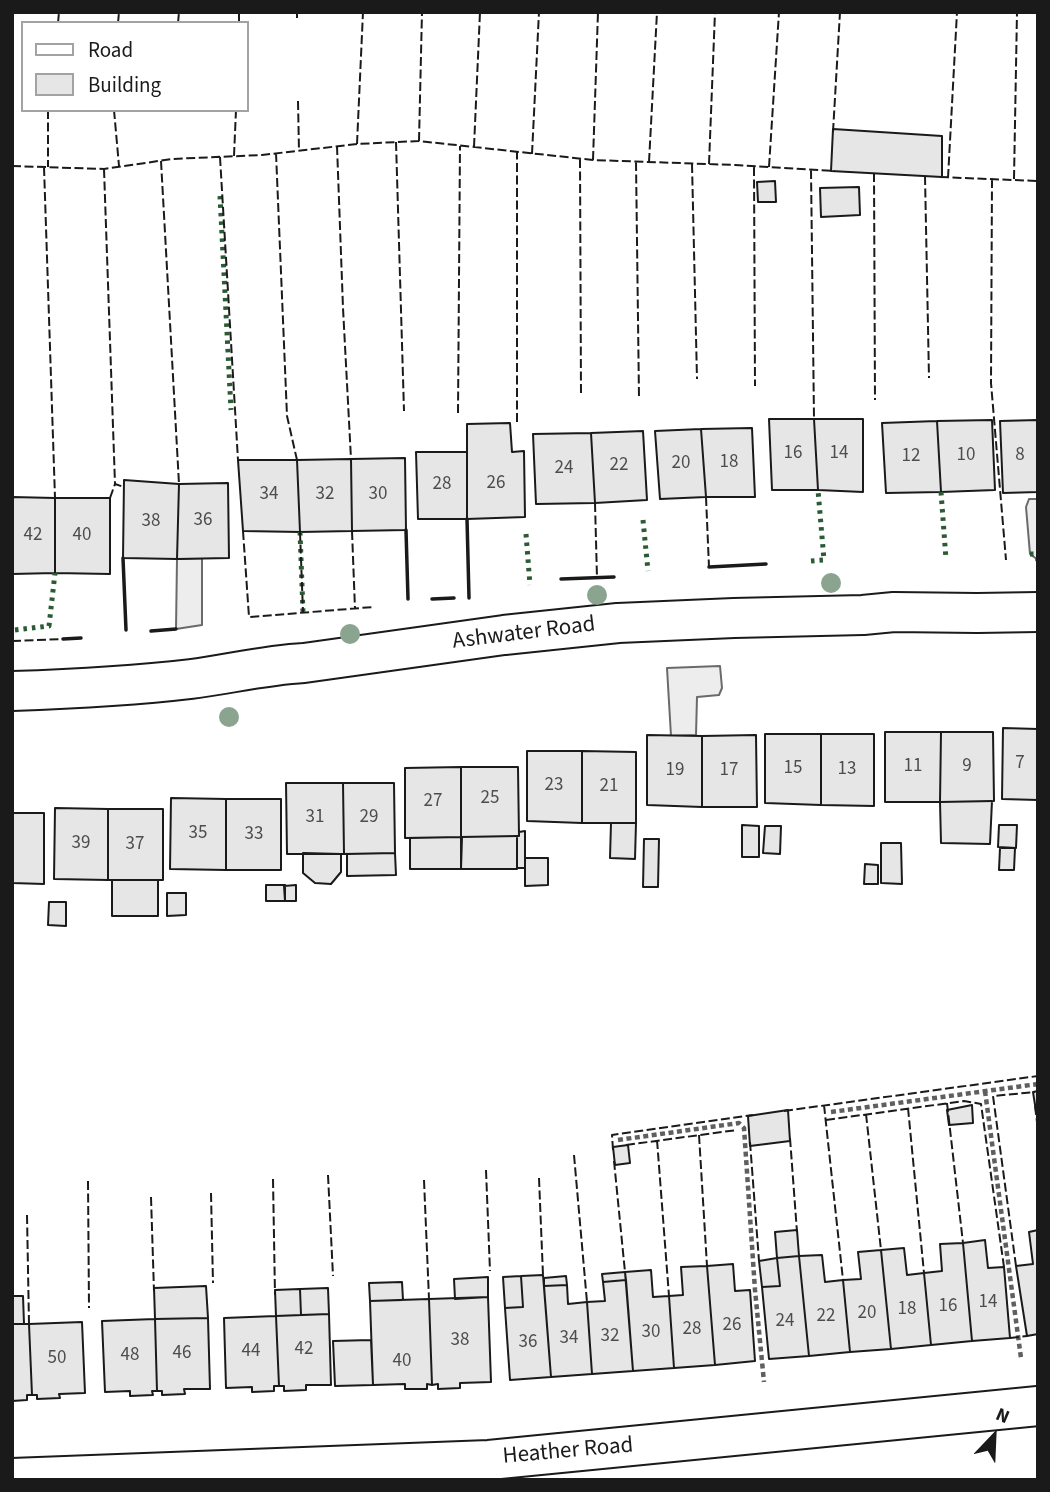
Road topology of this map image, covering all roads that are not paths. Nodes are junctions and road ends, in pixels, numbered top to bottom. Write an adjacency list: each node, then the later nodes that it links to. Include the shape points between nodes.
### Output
1 (1038, 612): 2 (street, Ashwater Road, via 618,622 194,678)
2 (12, 691)
3 (1038, 1406): 4 (street, Heather Road, via 488,1460)
4 (12, 1478)

